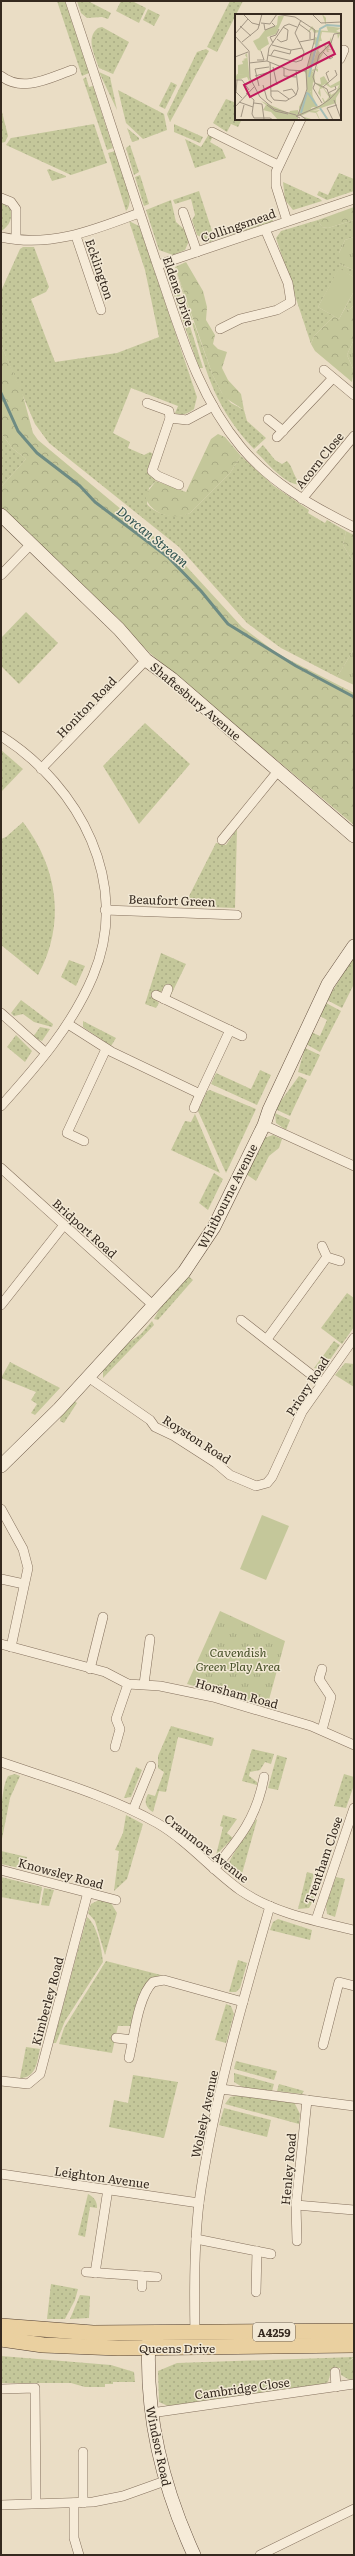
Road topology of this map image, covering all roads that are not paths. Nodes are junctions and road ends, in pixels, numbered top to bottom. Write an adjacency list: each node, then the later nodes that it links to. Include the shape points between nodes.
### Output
1 (70, 1): 12 (street, Eldene Drive)
2 (344, 50): 3 (street)
3 (341, 57)
4 (72, 70): 5 (street, via 25,85 12,83)
5 (1, 76)
6 (300, 120): 8 (street, Collingsmead)
7 (212, 132): 8 (street)
8 (278, 165): 13 (street, Collingsmead, via 276,186)
9 (1, 198): 17 (street, via 11,202 16,209)
10 (354, 199): 13 (street, Collingsmead)
11 (183, 212): 18 (street, Collingsmead)
12 (139, 213): 15 (street, Ecklington); 19 (street, Eldene Drive)
13 (287, 221): 14 (street, Collingsmead)
14 (266, 229): 18 (street, Collingsmead); 21 (street, via 290,290 291,302 276,310 240,319)
15 (76, 236): 17 (street, Ecklington, via 46,241); 20 (street, Ecklington)
16 (1, 237): 17 (street, Ecklington)
17 (16, 240)
18 (197, 252): 19 (street, Collingsmead)
19 (158, 265): 26 (street, Eldene Drive, via 194,372)
20 (101, 310)
21 (220, 330)
22 (324, 370): 23 (street)
23 (333, 378): 24 (street); 28 (street, via 280,434)
24 (354, 395)
25 (147, 403): 27 (street, via 169,411)
26 (213, 406): 27 (street, via 187,420); 31 (street, Eldene Drive, via 245,452 269,476)
27 (170, 418): 30 (street, via 152,471)
28 (268, 420)
29 (354, 436): 31 (street, Acorn Close)
30 (179, 485)
31 (302, 499): 33 (street, Eldene Drive)
32 (1, 515): 34 (street, Shaftesbury Avenue)
33 (354, 527)
34 (31, 544): 35 (street); 36 (street, Shaftesbury Avenue, via 119,629)
35 (1, 575)
36 (146, 660): 38 (street, Honiton Road); 39 (street, Shaftesbury Avenue, via 165,672)
37 (1, 736): 38 (street)
38 (41, 770): 42 (street, via 70,800 91,835 102,871)
39 (278, 771): 40 (street, Shaftesbury Avenue); 41 (street)
40 (354, 836)
41 (222, 840)
42 (105, 910): 43 (street, Beaufort Green); 47 (street, via 102,944 94,974)
43 (237, 915)
44 (354, 946): 55 (street, Whitbourne Avenue, via 328,984)
45 (168, 989): 48 (street, via 160,997)
46 (1, 1013): 51 (street)
47 (68, 1024): 50 (street); 51 (street)
48 (230, 1030): 49 (street); 52 (street)
49 (242, 1036)
50 (106, 1049): 52 (street); 56 (street, via 67,1133)
51 (46, 1053): 53 (street)
52 (200, 1094): 54 (street)
53 (1, 1106)
54 (194, 1108)
55 (264, 1125): 57 (street); 64 (street, Whitbourne Avenue, via 205,1242 184,1272)
56 (84, 1141)
57 (354, 1166)
58 (1, 1168): 59 (street, Bridport Road)
59 (64, 1225): 63 (street); 64 (street, Bridport Road)
60 (322, 1246): 61 (street)
61 (327, 1257): 62 (street); 67 (street)
62 (340, 1261)
63 (1, 1305)
64 (154, 1306): 69 (street, Whitbourne Avenue)
65 (241, 1320): 67 (street)
66 (354, 1338): 68 (street, Priory Road)
67 (267, 1340): 70 (street)
68 (350, 1351): 70 (street, Priory Road)
69 (88, 1377): 71 (street, Whitbourne Avenue); 72 (street, Royston Road, via 150,1420 155,1427 174,1436 230,1475)
70 (322, 1383): 72 (street, Priory Road, via 302,1412 272,1477 268,1483)
71 (1, 1466)
72 (259, 1486)
73 (1, 1509): 75 (street, via 27,1559 28,1568)
74 (1, 1579): 75 (street)
75 (24, 1584): 79 (street)
76 (103, 1617): 80 (street)
77 (150, 1639): 83 (street)
78 (1, 1644): 79 (street, Horsham Road)
79 (11, 1647): 80 (street, Horsham Road)
80 (90, 1669): 82 (street, Horsham Road, via 105,1672)
81 (322, 1669): 84 (street, via 319,1679 331,1697)
82 (128, 1684): 83 (street, Horsham Road); 86 (street, via 116,1719 120,1729)
83 (144, 1684): 84 (street, Horsham Road, via 213,1697)
84 (322, 1730): 85 (street, Horsham Road)
85 (354, 1745)
86 (115, 1747)
87 (2, 1765): 91 (street, Cranmore Avenue)
88 (151, 1766): 91 (street)
89 (264, 1777): 92 (street, via 257,1807 248,1826)
90 (354, 1808): 97 (street, Trentham Close)
91 (133, 1810): 92 (street, Cranmore Avenue, via 168,1831)
92 (214, 1868): 96 (street, Cranmore Avenue, via 245,1893)
93 (1, 1870): 94 (street, Knowsley Road)
94 (88, 1892): 95 (street, Knowsley Road); 105 (street, Kimberley Road, via 40,2074 28,2084)
95 (116, 1900)
96 (270, 1906): 97 (street, Cranmore Avenue); 100 (street, Wolsely Avenue)
97 (316, 1920): 98 (street, Cranmore Avenue)
98 (354, 1930)
99 (354, 1986): 103 (street, via 339,1982)
100 (243, 2002): 102 (street, via 164,1980 153,1982 144,1994); 106 (street, Wolsely Avenue)
101 (116, 2038): 102 (street)
102 (133, 2040): 104 (street)
103 (323, 2045)
104 (129, 2058)
105 (1, 2081)
106 (221, 2089): 107 (street); 111 (street, Wolsely Avenue)
107 (307, 2100): 108 (street); 112 (street, Henley Road)
108 (354, 2106)
109 (1, 2174): 110 (street, Leighton Avenue)
110 (108, 2189): 111 (street, Leighton Avenue); 118 (street, via 91,2272)
111 (199, 2203): 114 (street, Wolsely Avenue)
112 (296, 2205): 113 (street); 115 (street, Henley Road)
113 (354, 2210)
114 (196, 2238): 116 (street); 124 (street, Wolsely Avenue)
115 (297, 2241)
116 (257, 2251): 117 (street); 121 (street)
117 (271, 2254)
118 (142, 2276): 119 (street); 120 (street)
119 (157, 2277)
120 (142, 2287)
121 (256, 2292)
122 (1, 2326): 125 (main road, Queens Drive / A4259, via 53,2332)
123 (354, 2330): 124 (main road, Queens Drive / A4259)
124 (195, 2332): 125 (main road, Queens Drive / A4259)
125 (149, 2333): 128 (street, Windsor Road)
126 (1, 2340): 128 (main road, Queens Drive / A4259, via 66,2346)
127 (354, 2345): 128 (main road, Queens Drive / A4259)
128 (148, 2348): 133 (street, Windsor Road)
129 (335, 2372): 131 (street)
130 (354, 2384): 131 (street, Cambridge Close)
131 (336, 2387): 133 (street, Cambridge Close)
132 (1, 2389): 136 (street, via 35,2388)
133 (151, 2413): 135 (street, Windsor Road)
134 (83, 2452): 137 (street)
135 (165, 2481): 137 (street, via 123,2496); 141 (street, Windsor Road)
136 (36, 2503): 137 (street); 138 (street)
137 (78, 2503): 140 (street, via 74,2538)
138 (1, 2505)
139 (354, 2509): 142 (street)
140 (79, 2555)
141 (194, 2555)
142 (260, 2555)

